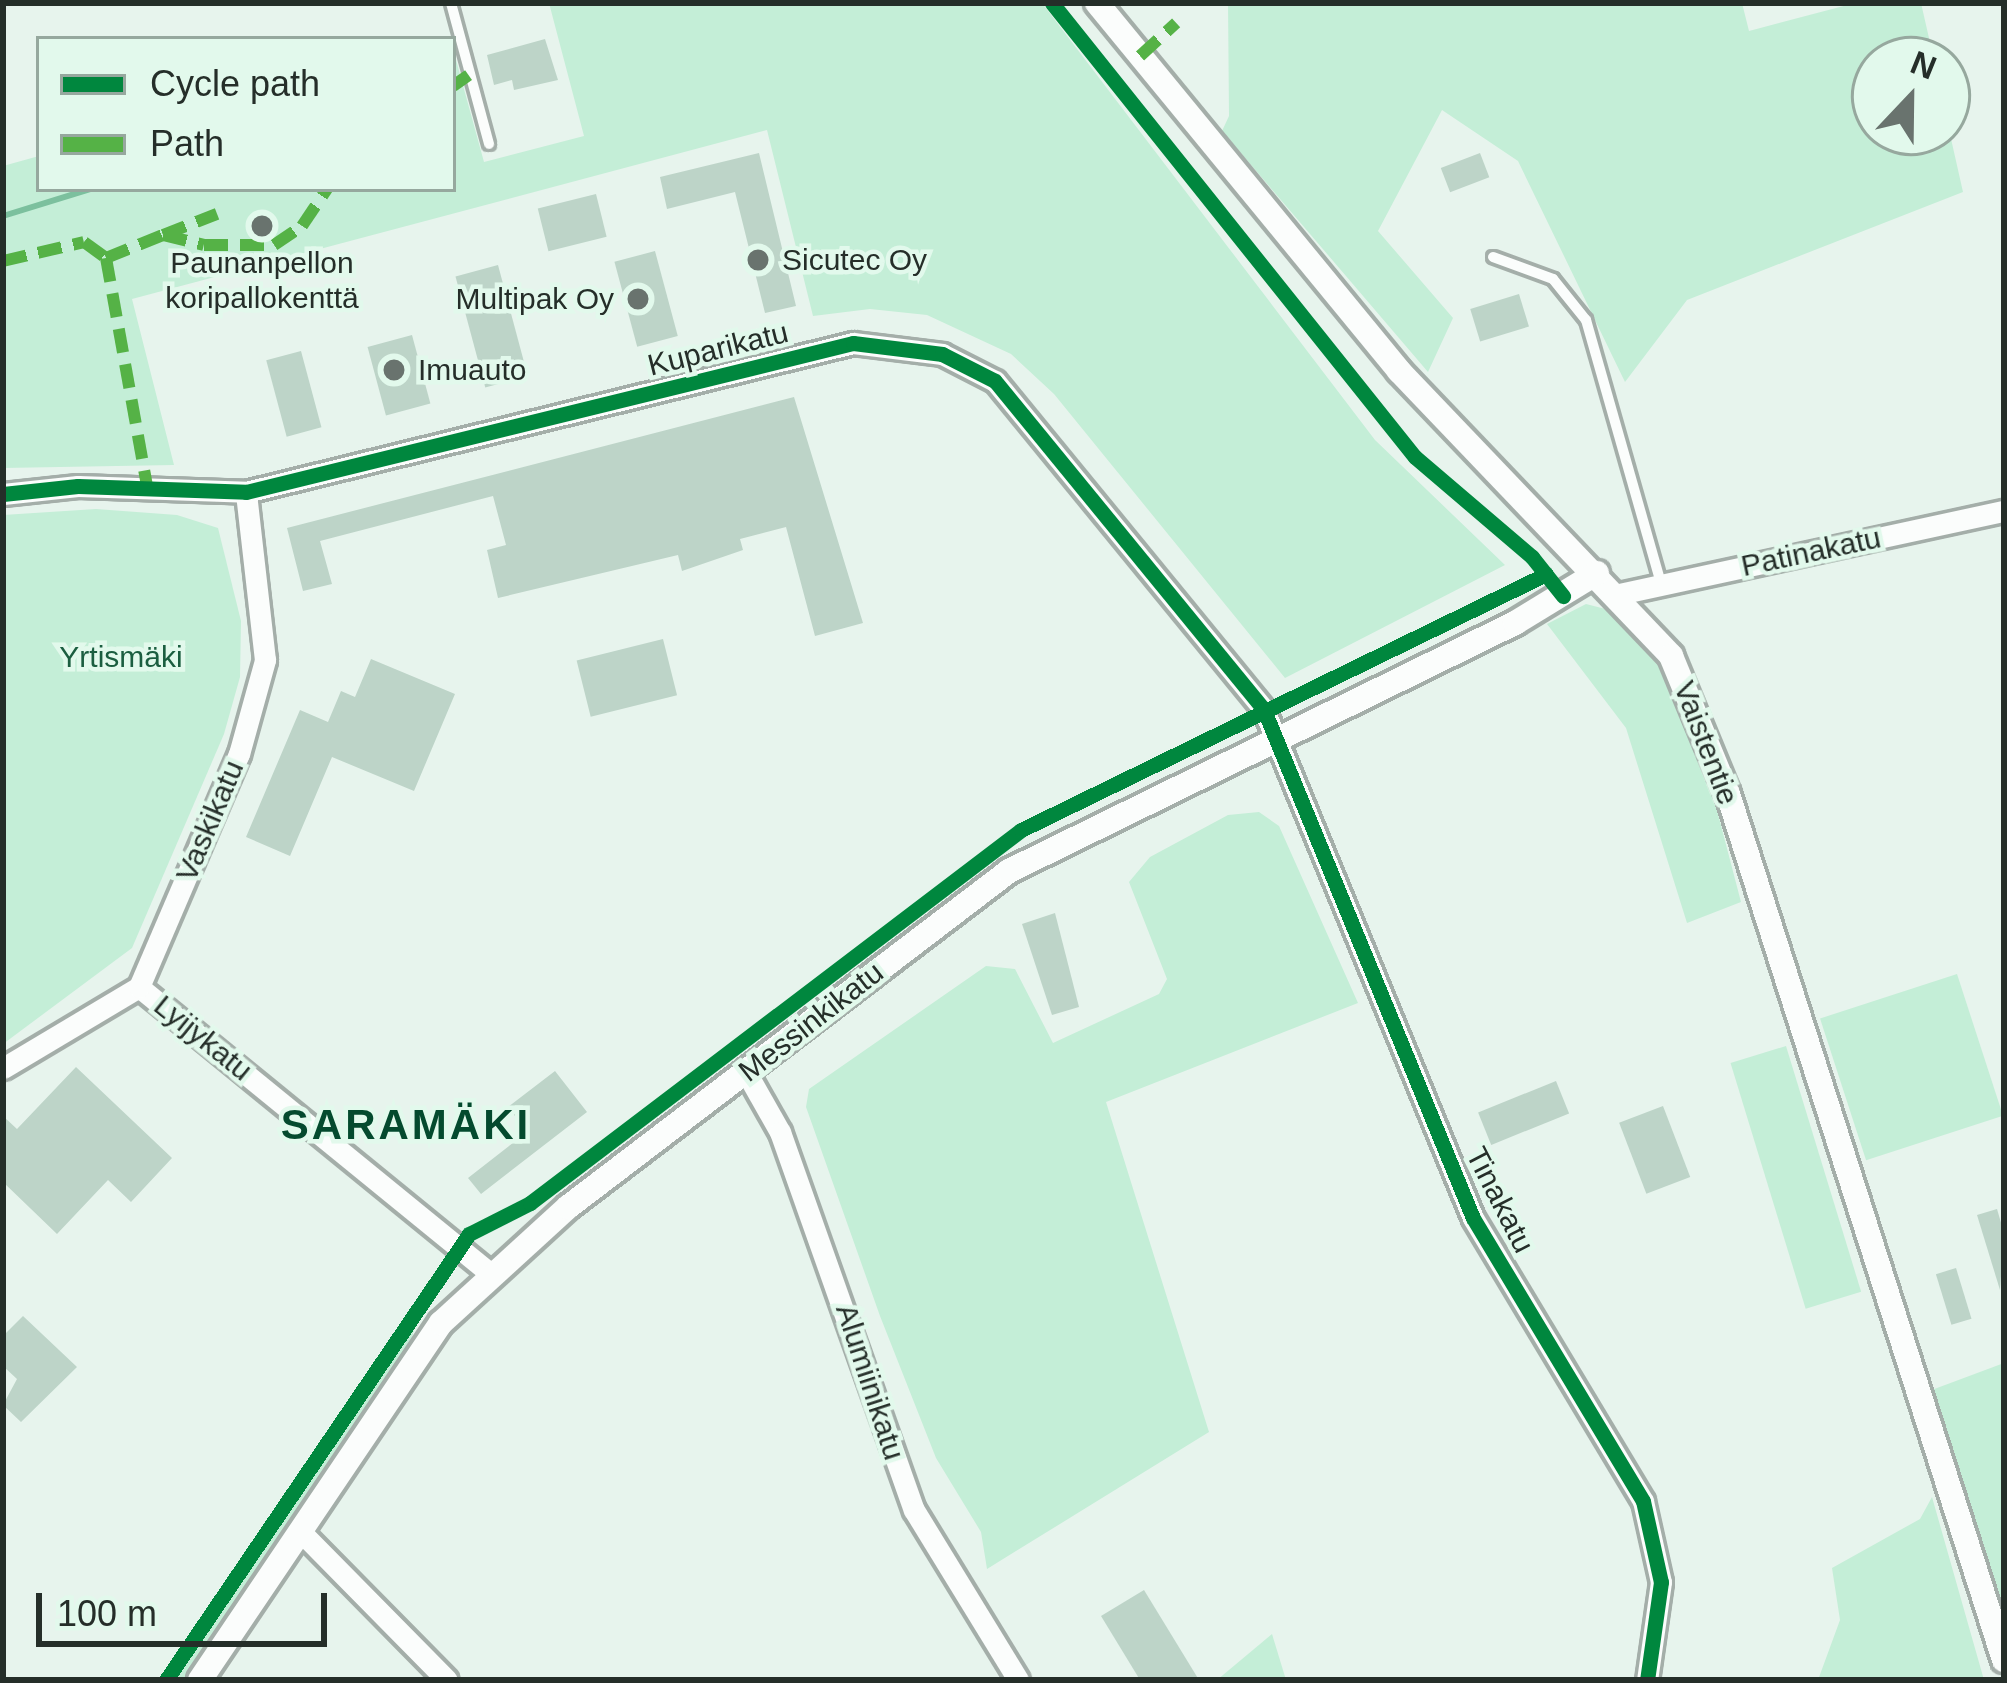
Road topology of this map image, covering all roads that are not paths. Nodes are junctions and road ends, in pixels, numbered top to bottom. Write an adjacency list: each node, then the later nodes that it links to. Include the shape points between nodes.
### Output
1 (451, 3): 3 (lane)
2 (1097, 3): 8 (street, Vaistentie, via 1399,370)
3 (489, 144)
4 (1493, 256): 9 (lane, via 1552,280 1586,320)
5 (246, 492): 6 (street, Kuparikatu, via 78,486); 11 (street, Kuparikatu, via 853,343 907,345 970,366 1018,403 1264,710); 12 (street, Vaskikatu, via 263,618 256,705)
6 (3, 494)
7 (2004, 511): 9 (street, Patinakatu)
8 (1597, 573): 10 (street, Vaistentie); 11 (street, Messinkikatu, via 1515,623)
9 (1661, 584): 10 (street, Patinakatu)
10 (1618, 594): 17 (street, Vaistentie, via 1664,646 1696,706)
11 (1275, 737): 14 (street, Messinkikatu, via 1009,871); 21 (street, Tinakatu, via 1473,1217 1642,1501 1661,1582)
12 (140, 987): 13 (street); 15 (street, Lyijykatu)
13 (3, 1068)
14 (746, 1072): 15 (street, Messinkikatu); 20 (street, Alumiinikatu, via 788,1154 914,1510)
15 (489, 1272): 16 (street, Messinkikatu, via 441,1323)
16 (300, 1531): 18 (street, Messinkikatu); 19 (street)
17 (2004, 1660)
18 (200, 1680)
19 (447, 1680)
20 (1018, 1680)
21 (1647, 1680)

